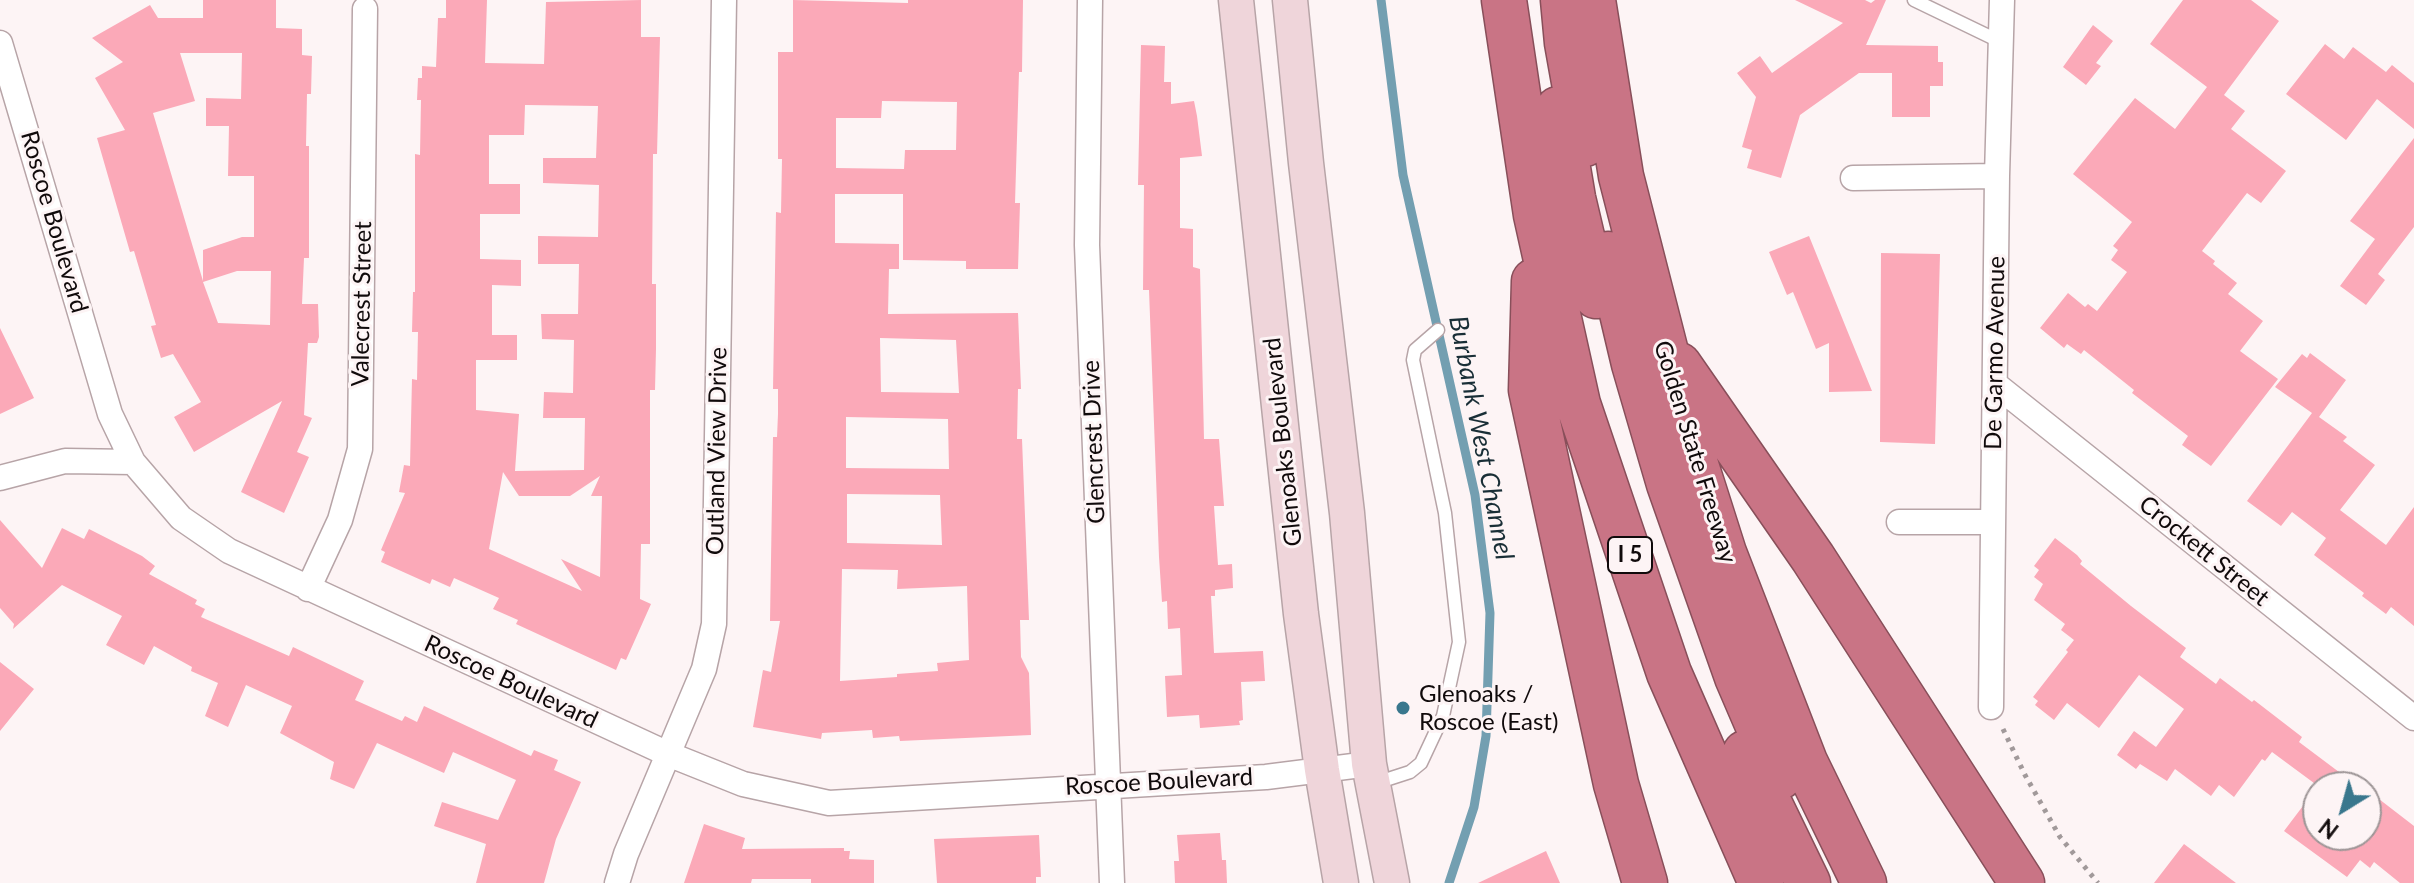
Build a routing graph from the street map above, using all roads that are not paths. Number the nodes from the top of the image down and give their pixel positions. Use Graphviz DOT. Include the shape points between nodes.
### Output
graph roads {
  1 [pos="724,0"];
  2 [pos="1090,0"];
  3 [pos="1236,0"];
  4 [pos="1290,0"];
  5 [pos="1504,0"];
  6 [pos="1541,0"];
  7 [pos="1563,0"];
  8 [pos="1593,0"];
  9 [pos="1914,0"];
  10 [pos="2002,0"];
  11 [pos="365,9"];
  12 [pos="2001,42"];
  13 [pos="0,43"];
  14 [pos="1997,176"];
  15 [pos="1853,178"];
  16 [pos="1536,215"];
  17 [pos="1438,330"];
  18 [pos="1660,338"];
  19 [pos="1995,384"];
  20 [pos="133,462"];
  21 [pos="0,478"];
  22 [pos="1899,522"];
  23 [pos="1993,522"];
  24 [pos="308,589"];
  25 [pos="1991,707"];
  26 [pos="2414,718"];
  27 [pos="668,754"];
  28 [pos="1322,770"];
  29 [pos="1371,774"];
  30 [pos="1106,785"];
  31 [pos="617,883"];
  32 [pos="1112,883"];
  33 [pos="1341,883"];
  34 [pos="1392,883"];
  35 [pos="1645,883"];
  36 [pos="1761,883"];
  37 [pos="1808,883"];
  38 [pos="1833,883"];
  39 [pos="1864,883"];
  40 [pos="2022,883"];
  1 -- 27 [label="street, Outland View Drive" via="714,624 704,669"];
  2 -- 30 [label="street, Glencrest Drive" via="1087,245"];
  3 -- 28 [label="main road, Glenoaks Boulevard"];
  4 -- 29 [label="main road"];
  5 -- 16 [label="highway, I 5"];
  6 -- 37 [label="highway" via="1573,198 1613,364 1660,522 1724,706"];
  7 -- 38 [label="highway" via="1597,208 1669,484 1737,677"];
  8 -- 18 [label="highway, Golden State Freeway" via="1621,176"];
  9 -- 12 [label="lane"];
  10 -- 12 [label="street, De Garmo Avenue"];
  11 -- 24 [label="street, Valecrest Street" via="360,449 340,520"];
  12 -- 14 [label="street, De Garmo Avenue"];
  13 -- 20 [label="street, Roscoe Boulevard" via="110,414"];
  14 -- 15 [label="street"];
  14 -- 19 [label="street, De Garmo Avenue"];
  16 -- 35 [label="highway" via="1531,390 1616,784"];
  16 -- 36 [label="highway, I 5" via="1578,404 1669,673"];
  17 -- 29 [label="lane" via="1415,350 1413,360 1445,513 1459,642 1443,716 1421,763 1410,772"];
  18 -- 39 [label="highway, Golden State Freeway" via="1724,553 1805,762"];
  18 -- 40 [label="highway" via="1813,558"];
  19 -- 23 [label="street, De Garmo Avenue"];
  19 -- 26 [label="street, Crockett Street"];
  20 -- 21 [label="street" via="65,461"];
  20 -- 24 [label="street, Roscoe Boulevard" via="181,518 229,551"];
  22 -- 23 [label="street"];
  23 -- 25 [label="street, De Garmo Avenue"];
  24 -- 27 [label="street, Roscoe Boulevard"];
  27 -- 30 [label="street, Roscoe Boulevard" via="743,784 829,803"];
  27 -- 31 [label="street, Outland View Drive"];
  28 -- 29 [label="street, Roscoe Boulevard"];
  28 -- 30 [label="street, Roscoe Boulevard"];
  28 -- 33 [label="main road, Glenoaks Boulevard"];
  29 -- 34 [label="main road"];
  30 -- 32 [label="street, Glencrest Drive"];
}
